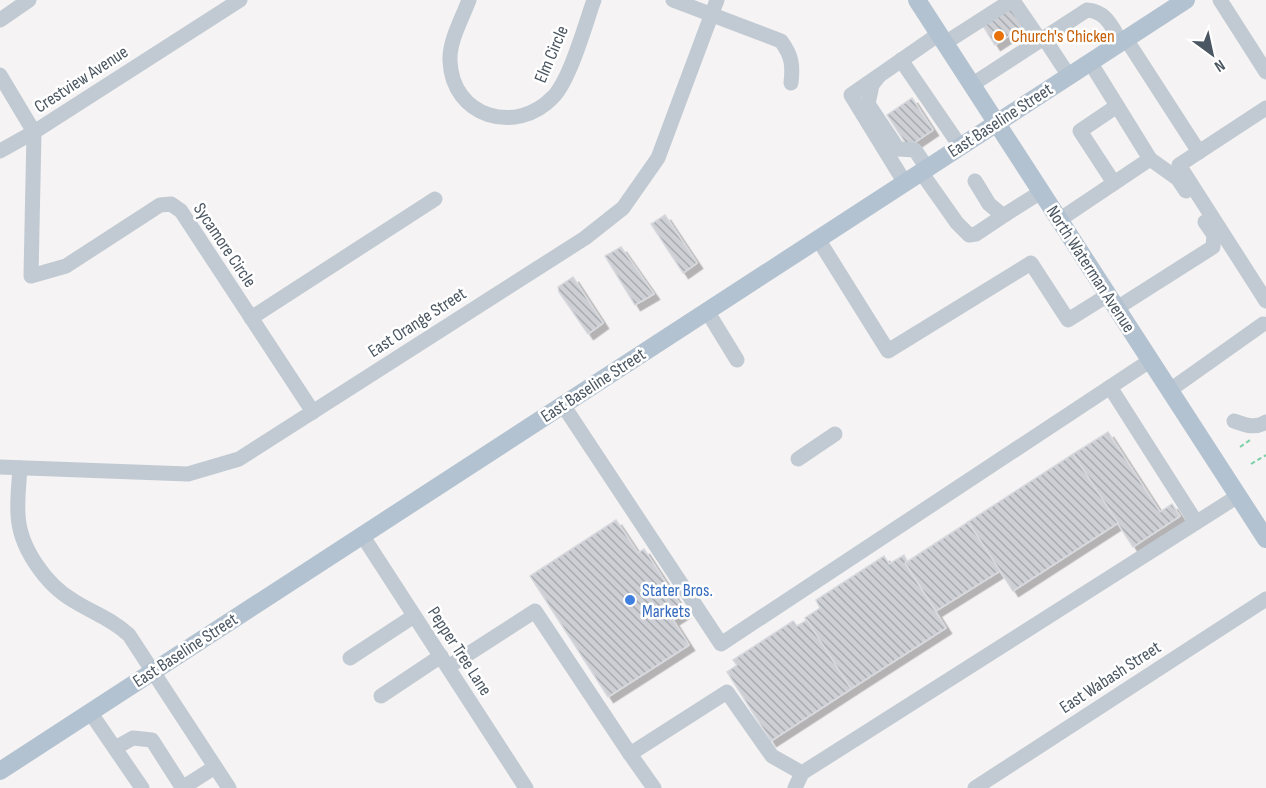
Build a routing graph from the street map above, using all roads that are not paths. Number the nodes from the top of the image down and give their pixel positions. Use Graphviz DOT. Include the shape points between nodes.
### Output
graph roads {
  1 [pos="29,0"];
  2 [pos="240,0"];
  3 [pos="469,0"];
  4 [pos="594,0"];
  5 [pos="674,0"];
  6 [pos="917,0"];
  7 [pos="1186,0"];
  8 [pos="1220,0"];
  9 [pos="715,7"];
  10 [pos="2,13"];
  11 [pos="942,39"];
  12 [pos="1042,39"];
  13 [pos="1124,40"];
  14 [pos="901,60"];
  15 [pos="1090,62"];
  16 [pos="883,72"];
  17 [pos="1266,72"];
  18 [pos="0,75"];
  19 [pos="1069,76"];
  20 [pos="791,83"];
  21 [pos="973,84"];
  22 [pos="1117,106"];
  23 [pos="1266,108"];
  24 [pos="997,123"];
  25 [pos="34,132"];
  26 [pos="960,147"];
  27 [pos="0,151"];
  28 [pos="1199,152"];
  29 [pos="1150,159"];
  30 [pos="924,170"];
  31 [pos="975,181"];
  32 [pos="905,183"];
  33 [pos="1114,183"];
  34 [pos="1041,192"];
  35 [pos="435,199"];
  36 [pos="1006,214"];
  37 [pos="1059,220"];
  38 [pos="818,239"];
  39 [pos="31,276"];
  40 [pos="1113,301"];
  41 [pos="1266,301"];
  42 [pos="707,311"];
  43 [pos="251,318"];
  44 [pos="1263,324"];
  45 [pos="737,360"];
  46 [pos="1151,360"];
  47 [pos="1110,387"];
  48 [pos="1170,390"];
  49 [pos="563,405"];
  50 [pos="313,412"];
  51 [pos="1234,421"];
  52 [pos="1266,422"];
  53 [pos="835,434"];
  54 [pos="798,459"];
  55 [pos="0,467"];
  56 [pos="20,468"];
  57 [pos="1238,496"];
  58 [pos="1260,516"];
  59 [pos="1196,522"];
  60 [pos="362,535"];
  61 [pos="1266,539"];
  62 [pos="1266,599"];
  63 [pos="414,616"];
  64 [pos="351,658"];
  65 [pos="444,662"];
  66 [pos="152,671"];
  67 [pos="381,696"];
  68 [pos="90,712"];
  69 [pos="115,748"];
  70 [pos="630,754"];
  71 [pos="215,768"];
  72 [pos="1,769"];
  73 [pos="802,773"];
  74 [pos="996,782"];
  75 [pos="142,788"];
  76 [pos="182,788"];
  77 [pos="229,788"];
  78 [pos="526,788"];
  79 [pos="654,788"];
  80 [pos="795,788"];
  81 [pos="975,788"];
  1 -- 10 [label="street"];
  2 -- 25 [label="street, Crestview Avenue"];
  3 -- 4 [label="street, Elm Circle" via="452,45 451,73 467,103 490,117 503,119 538,110 560,90"];
  5 -- 9 [label="street"];
  6 -- 11 [label="main road, North Waterman Avenue"];
  7 -- 13 [label="main road, East Baseline Street"];
  8 -- 17 [label="street"];
  9 -- 20 [label="street" via="781,41 791,54"];
  9 -- 50 [label="street, East Orange Street" via="658,158 623,208 585,238"];
  11 -- 12 [label="street" via="1009,2 1016,5"];
  11 -- 14 [label="street"];
  11 -- 21 [label="main road, North Waterman Avenue"];
  12 -- 13 [label="street" via="1087,10 1106,17"];
  12 -- 19 [label="street"];
  12 -- 21 [label="street"];
  13 -- 15 [label="main road, East Baseline Street"];
  13 -- 28 [label="street"];
  14 -- 16 [label="street"];
  14 -- 26 [label="street"];
  15 -- 19 [label="main road, East Baseline Street"];
  15 -- 22 [label="street"];
  16 -- 30 [label="street" via="872,84 868,104 898,148 915,150"];
  16 -- 32 [label="street" via="851,95"];
  18 -- 25 [label="street"];
  19 -- 24 [label="main road, East Baseline Street"];
  21 -- 24 [label="main road, North Waterman Avenue"];
  22 -- 29 [label="street"];
  22 -- 33 [label="street" via="1080,130"];
  23 -- 28 [label="street"];
  24 -- 26 [label="main road, East Baseline Street"];
  24 -- 34 [label="main road, North Waterman Avenue"];
  25 -- 27 [label="street"];
  25 -- 39 [label="street, Crestview Avenue"];
  26 -- 30 [label="main road, East Baseline Street"];
  28 -- 41 [label="street" via="1179,165"];
  29 -- 33 [label="street"];
  29 -- 40 [label="street" via="1178,179 1214,235 1213,247"];
  30 -- 32 [label="main road, East Baseline Street"];
  30 -- 36 [label="street" via="957,223 969,235"];
  31 -- 36 [label="street" via="996,212"];
  32 -- 38 [label="main road, East Baseline Street"];
  33 -- 37 [label="street"];
  34 -- 36 [label="street"];
  34 -- 37 [label="main road, North Waterman Avenue"];
  35 -- 43 [label="street"];
  37 -- 40 [label="main road, North Waterman Avenue"];
  38 -- 40 [label="street" via="888,351 1031,263 1068,320"];
  38 -- 42 [label="main road, East Baseline Street"];
  39 -- 43 [label="street, Sycamore Circle" via="66,266 160,205 171,204 181,211"];
  40 -- 46 [label="main road, North Waterman Avenue"];
  42 -- 45 [label="street"];
  42 -- 49 [label="main road, East Baseline Street"];
  43 -- 50 [label="street, Sycamore Circle"];
  44 -- 48 [label="street"];
  46 -- 47 [label="street"];
  46 -- 48 [label="main road, North Waterman Avenue"];
  47 -- 49 [label="street" via="721,644"];
  47 -- 59 [label="street"];
  48 -- 57 [label="main road, North Waterman Avenue"];
  49 -- 60 [label="main road, East Baseline Street"];
  50 -- 56 [label="street, East Orange Street" via="239,459 188,474"];
  51 -- 52 [label="street" via="1249,426"];
  53 -- 54 [label="street"];
  55 -- 56 [label="street, East Orange Street"];
  56 -- 66 [label="street" via="18,516 29,550 47,580 73,601 114,621 129,635"];
  57 -- 58 [label="main road, North Waterman Avenue"];
  57 -- 59 [label="street"];
  58 -- 61 [label="main road, North Waterman Avenue"];
  59 -- 73 [label="street"];
  60 -- 63 [label="street, Pepper Tree Lane"];
  60 -- 66 [label="main road, East Baseline Street"];
  62 -- 74 [label="street, East Wabash Street"];
  63 -- 64 [label="street"];
  63 -- 65 [label="street, Pepper Tree Lane"];
  65 -- 67 [label="street"];
  65 -- 70 [label="street" via="535,611"];
  65 -- 78 [label="street, Pepper Tree Lane"];
  66 -- 68 [label="main road, East Baseline Street"];
  66 -- 71 [label="street"];
  68 -- 69 [label="street"];
  68 -- 72 [label="main road, East Baseline Street"];
  69 -- 75 [label="street"];
  69 -- 76 [label="street" via="133,738 152,740"];
  70 -- 73 [label="street" via="727,692 771,756"];
  70 -- 79 [label="street"];
  71 -- 76 [label="street"];
  71 -- 77 [label="street"];
  73 -- 80 [label="street"];
  74 -- 81 [label="street, East Wabash Street"];
}
